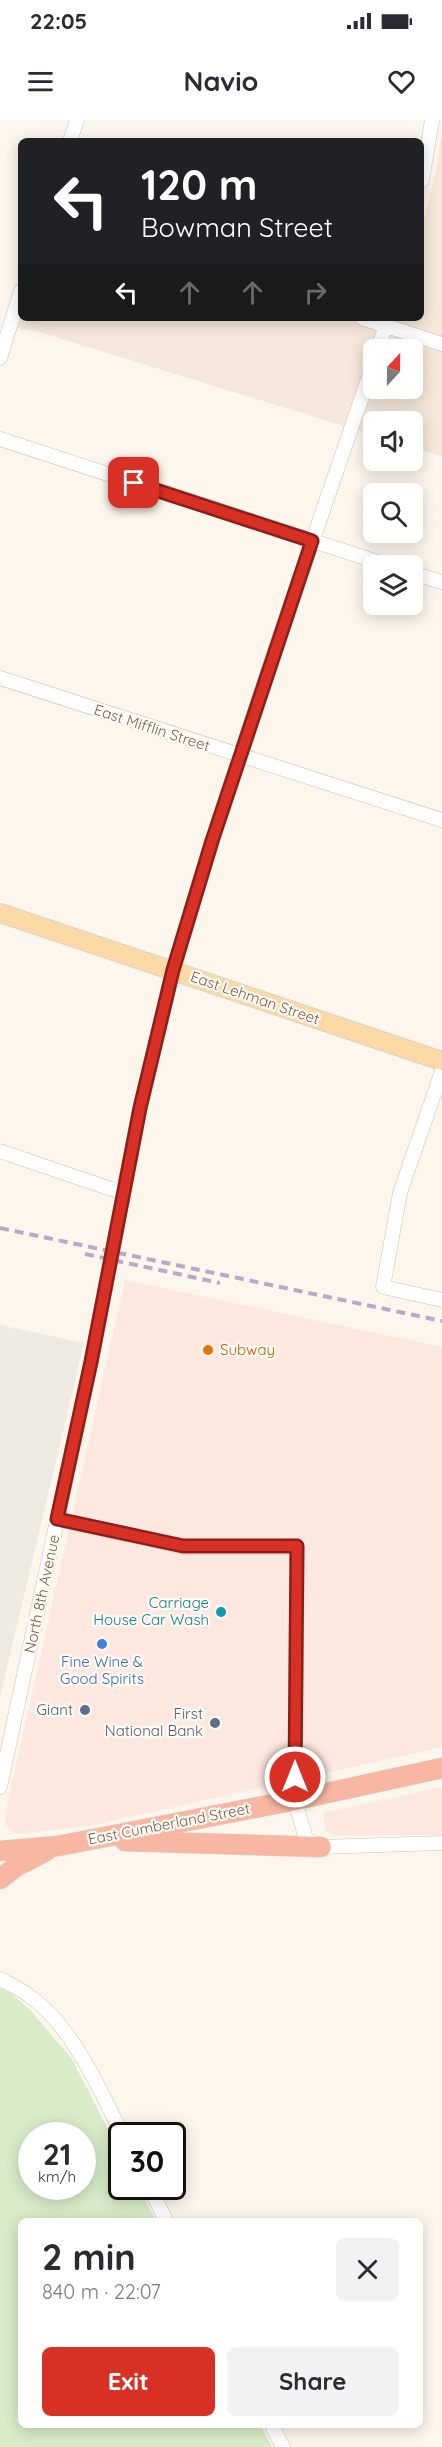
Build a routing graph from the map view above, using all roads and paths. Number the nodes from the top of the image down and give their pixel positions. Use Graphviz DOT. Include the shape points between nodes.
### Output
graph roads {
  1 [pos="77,120"];
  2 [pos="432,120"];
  3 [pos="71,138"];
  4 [pos="436,138"];
  5 [pos="424,174"];
  6 [pos="18,301"];
  7 [pos="387,322"];
  8 [pos="382,339"];
  9 [pos="442,344"];
  10 [pos="0,358"];
  11 [pos="363,394"];
  12 [pos="0,439"];
  13 [pos="312,541"];
  14 [pos="363,557"];
  15 [pos="423,576"];
  16 [pos="442,582"];
  17 [pos="0,678"];
  18 [pos="240,756"];
  19 [pos="442,820"];
  20 [pos="0,913"];
  21 [pos="173,970"];
  22 [pos="442,1061"];
  23 [pos="442,1071"];
  24 [pos="0,1151"];
  25 [pos="123,1193"];
  26 [pos="442,1300"];
  27 [pos="57,1519"];
  28 [pos="442,1768"];
  29 [pos="0,1786"];
  30 [pos="295,1800"];
  31 [pos="90,1840"];
  32 [pos="442,1843"];
  33 [pos="58,1846"];
  34 [pos="321,1847"];
  35 [pos="0,1851"];
  36 [pos="0,1879"];
  37 [pos="0,1979"];
  38 [pos="116,2122"];
  39 [pos="156,2200"];
  40 [pos="165,2218"];
  41 [pos="273,2428"];
  42 [pos="283,2447"];
  1 -- 3 [label="street"];
  2 -- 4 [label="street"];
  4 -- 5 [label="street"];
  6 -- 10 [label="street"];
  7 -- 8 [label="street"];
  7 -- 9 [label="street"];
  11 -- 13 [label="street, North 8th Avenue"];
  12 -- 13 [label="street"];
  13 -- 14 [label="street"];
  13 -- 18 [label="street, North 8th Avenue"];
  15 -- 16 [label="street"];
  17 -- 18 [label="street, East Mifflin Street"];
  18 -- 19 [label="street, East Mifflin Street"];
  18 -- 21 [label="street, North 8th Avenue"];
  20 -- 21 [label="main road, East Lehman Street"];
  21 -- 22 [label="main road, East Lehman Street"];
  21 -- 25 [label="street, North 8th Avenue"];
  23 -- 26 [label="street" via="400,1193 383,1287"];
  24 -- 25 [label="street"];
  25 -- 27 [label="street, North 8th Avenue"];
  27 -- 29 [label="street, North 8th Avenue"];
  27 -- 30 [label="street" via="189,1547 297,1546"];
  28 -- 30 [label="highway, East Cumberland Street"];
  30 -- 31 [label="highway, East Cumberland Street"];
  30 -- 34 [label="street" via="306,1839"];
  31 -- 33 [label="highway, East Cumberland Street"];
  31 -- 34 [label="highway"];
  32 -- 34 [label="street"];
  33 -- 35 [label="highway, East Cumberland Street"];
  33 -- 36 [label="highway"];
  37 -- 38 [label="street" via="33,1998 58,2024 86,2064"];
  39 -- 40 [label="street"];
  41 -- 42 [label="street"];
}
